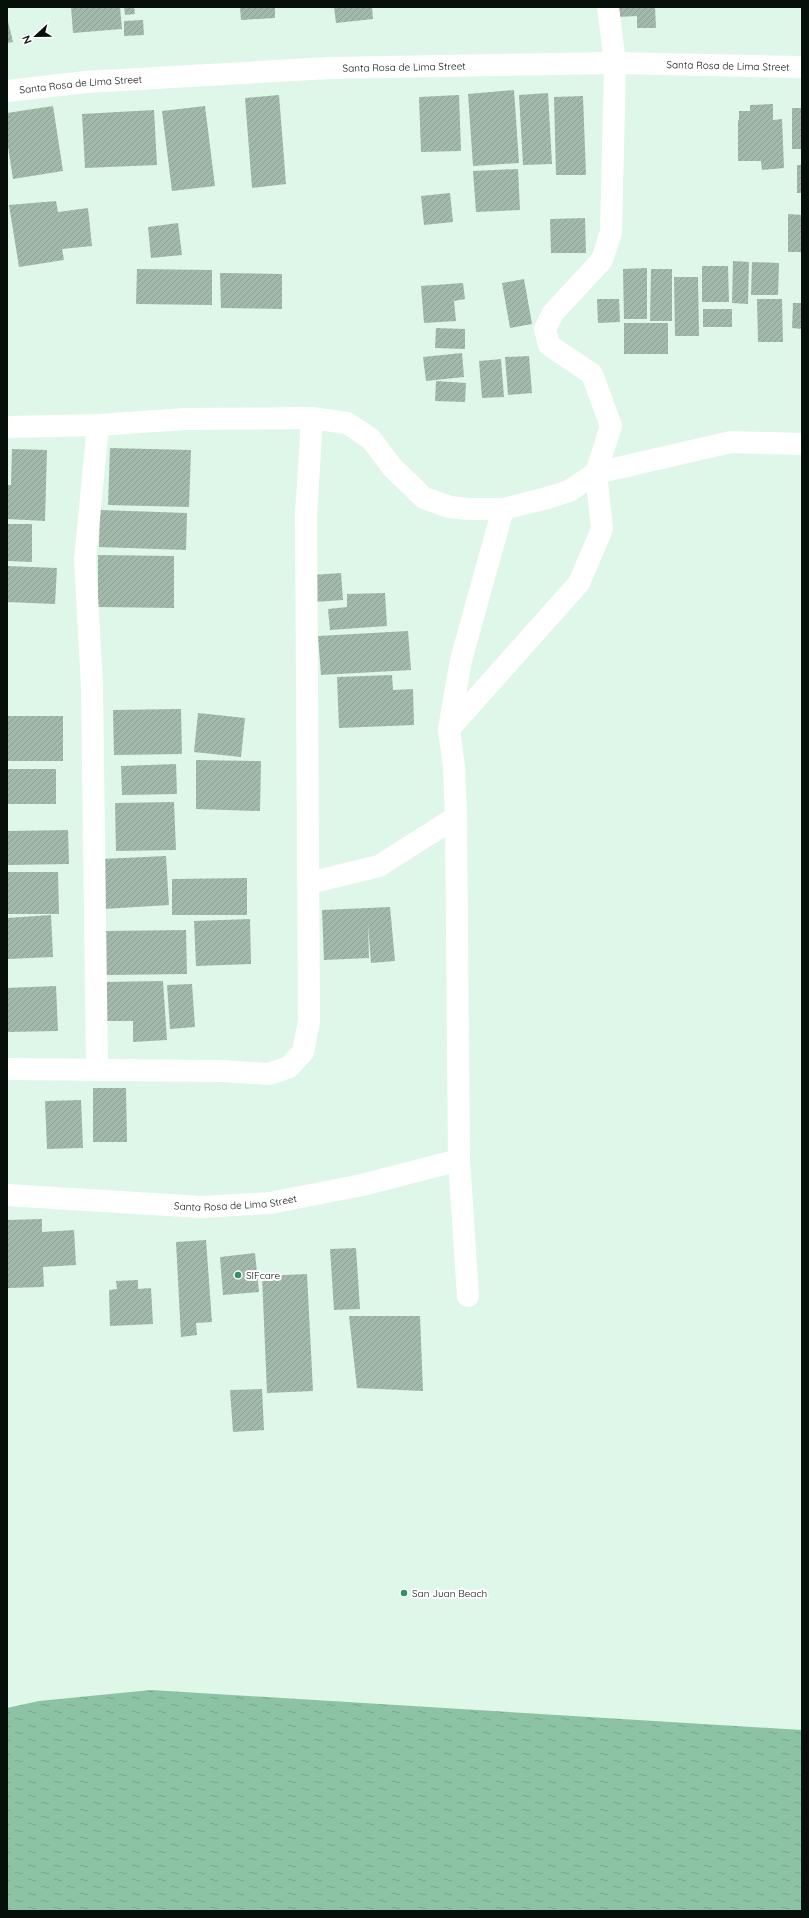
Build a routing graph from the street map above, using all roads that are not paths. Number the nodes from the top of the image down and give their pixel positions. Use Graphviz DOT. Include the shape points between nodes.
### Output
graph roads {
  1 [pos="608,7"];
  2 [pos="615,63"];
  3 [pos="802,67"];
  4 [pos="7,91"];
  5 [pos="312,418"];
  6 [pos="98,425"];
  7 [pos="7,427"];
  8 [pos="802,444"];
  9 [pos="596,473"];
  10 [pos="503,509"];
  11 [pos="449,729"];
  12 [pos="456,817"];
  13 [pos="309,883"];
  14 [pos="7,1069"];
  15 [pos="97,1069"];
  16 [pos="459,1160"];
  17 [pos="7,1195"];
  18 [pos="468,1296"];
  1 -- 2 [label="street"];
  2 -- 3 [label="street, Santa Rosa de Lima Street"];
  2 -- 4 [label="street, Santa Rosa de Lima Street" via="329,68 86,82"];
  2 -- 9 [label="street" via="611,232 602,260 553,313 545,329 549,345 592,374 611,426"];
  5 -- 6 [label="street" via="185,419"];
  5 -- 10 [label="street" via="347,423 371,439 392,468 424,498 450,507"];
  5 -- 13 [label="street" via="306,515"];
  6 -- 7 [label="street"];
  6 -- 15 [label="street" via="85,560 92,686"];
  8 -- 9 [label="street" via="731,442"];
  9 -- 10 [label="street" via="569,492"];
  9 -- 11 [label="street" via="602,529 579,583"];
  10 -- 11 [label="street" via="461,660"];
  11 -- 12 [label="street"];
  12 -- 13 [label="street" via="379,866"];
  12 -- 16 [label="street"];
  13 -- 15 [label="street" via="309,1021 303,1052 289,1067 269,1074"];
  14 -- 15 [label="street"];
  16 -- 17 [label="street, Santa Rosa de Lima Street" via="362,1185 270,1204 202,1207"];
  16 -- 18 [label="street"];
}
